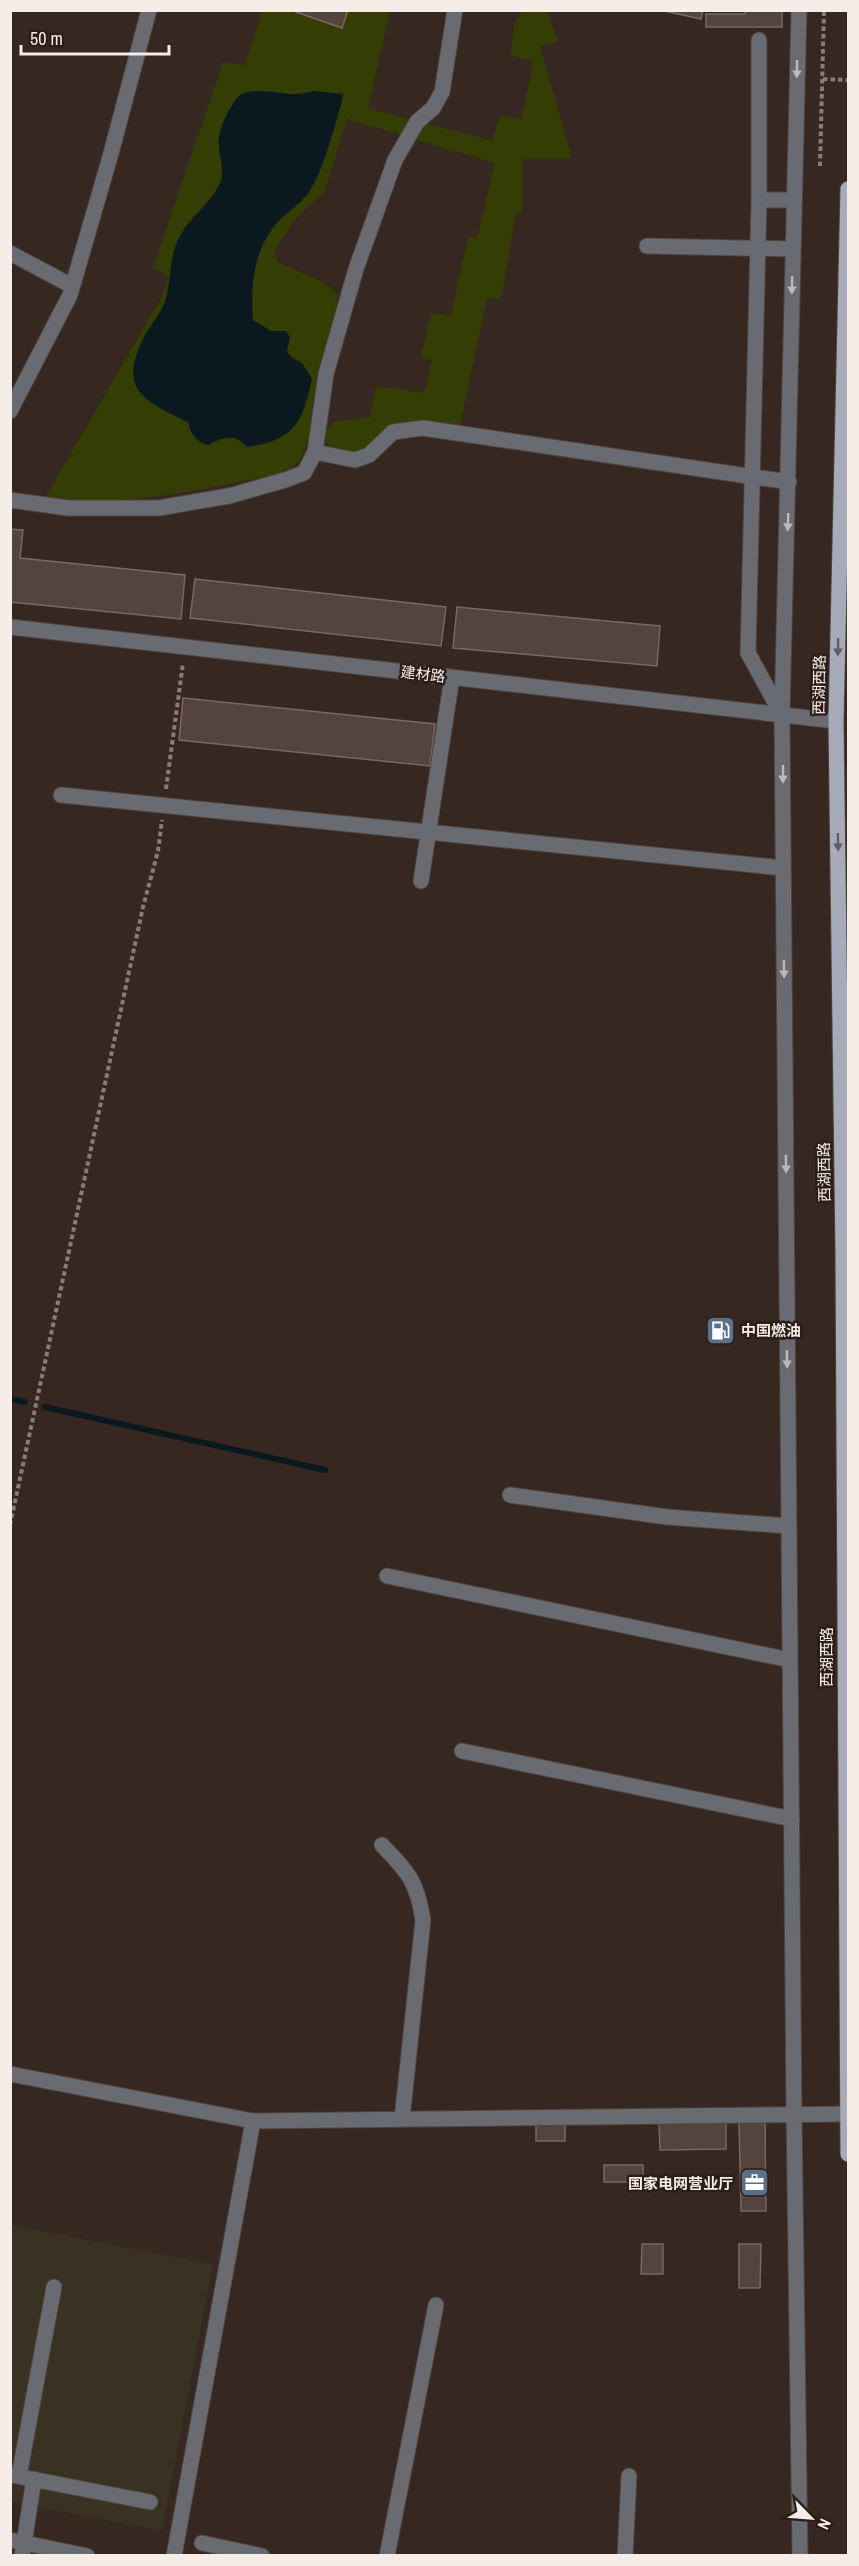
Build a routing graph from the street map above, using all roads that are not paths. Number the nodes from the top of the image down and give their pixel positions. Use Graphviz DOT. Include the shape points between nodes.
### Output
graph roads {
  1 [pos="149,10"];
  2 [pos="455,10"];
  3 [pos="799,10"];
  4 [pos="759,40"];
  5 [pos="849,189"];
  6 [pos="759,200"];
  7 [pos="794,201"];
  8 [pos="647,246"];
  9 [pos="758,248"];
  10 [pos="793,249"];
  11 [pos="10,253"];
  12 [pos="72,286"];
  13 [pos="10,411"];
  14 [pos="315,452"];
  15 [pos="751,476"];
  16 [pos="789,482"];
  17 [pos="10,500"];
  18 [pos="10,627"];
  19 [pos="452,677"];
  20 [pos="782,715"];
  21 [pos="836,721"];
  22 [pos="61,795"];
  23 [pos="429,832"];
  24 [pos="783,868"];
  25 [pos="421,881"];
  26 [pos="846,1253"];
  27 [pos="845,1293"];
  28 [pos="510,1495"];
  29 [pos="789,1526"];
  30 [pos="387,1576"];
  31 [pos="790,1660"];
  32 [pos="462,1750"];
  33 [pos="792,1819"];
  34 [pos="382,1845"];
  35 [pos="10,2074"];
  36 [pos="794,2114"];
  37 [pos="848,2114"];
  38 [pos="402,2119"];
  39 [pos="253,2121"];
  40 [pos="849,2154"];
  41 [pos="54,2287"];
  42 [pos="436,2305"];
  43 [pos="21,2476"];
  44 [pos="629,2476"];
  45 [pos="150,2502"];
  46 [pos="202,2543"];
  47 [pos="19,2546"];
  48 [pos="87,2556"];
  49 [pos="174,2556"];
  50 [pos="262,2556"];
  51 [pos="387,2556"];
  52 [pos="625,2556"];
  53 [pos="800,2556"];
  1 -- 12 [label="street"];
  2 -- 14 [label="street" via="442,92 433,108 417,122 395,160 356,269 326,374"];
  3 -- 7 [label="street, one-way"];
  4 -- 6 [label="street"];
  5 -- 21 [label="main road, 西湖西路, one-way"];
  6 -- 7 [label="street"];
  6 -- 9 [label="street"];
  7 -- 10 [label="street"];
  8 -- 9 [label="street"];
  9 -- 10 [label="street"];
  9 -- 15 [label="street"];
  10 -- 16 [label="street, one-way"];
  11 -- 12 [label="street"];
  12 -- 13 [label="street"];
  14 -- 15 [label="street" via="355,460 369,455 393,432 423,428"];
  14 -- 17 [label="street" via="304,473 285,480 229,496 159,508 68,508"];
  15 -- 16 [label="street"];
  15 -- 20 [label="street" via="748,653"];
  16 -- 20 [label="street, one-way"];
  18 -- 19 [label="street, 建材路"];
  19 -- 20 [label="street, 建材路"];
  19 -- 23 [label="street"];
  20 -- 21 [label="street, 建材路"];
  20 -- 24 [label="street, one-way"];
  21 -- 26 [label="main road, 西湖西路, one-way"];
  22 -- 23 [label="street"];
  23 -- 24 [label="street"];
  23 -- 25 [label="street"];
  24 -- 29 [label="street, one-way"];
  26 -- 27 [label="main road, 西湖西路"];
  27 -- 37 [label="main road, 西湖西路"];
  28 -- 29 [label="street" via="667,1517"];
  29 -- 31 [label="street"];
  30 -- 31 [label="street"];
  31 -- 33 [label="street"];
  32 -- 33 [label="street"];
  33 -- 36 [label="street"];
  34 -- 38 [label="street" via="409,1873 419,1896 423,1920"];
  35 -- 39 [label="street"];
  36 -- 37 [label="street"];
  36 -- 38 [label="street"];
  36 -- 53 [label="street"];
  37 -- 40 [label="main road, 西湖西路"];
  38 -- 39 [label="street"];
  39 -- 49 [label="street"];
  41 -- 43 [label="street"];
  42 -- 51 [label="street"];
  43 -- 45 [label="street"];
  43 -- 47 [label="street"];
  44 -- 52 [label="street"];
  46 -- 50 [label="street"];
  47 -- 48 [label="street"];
}
